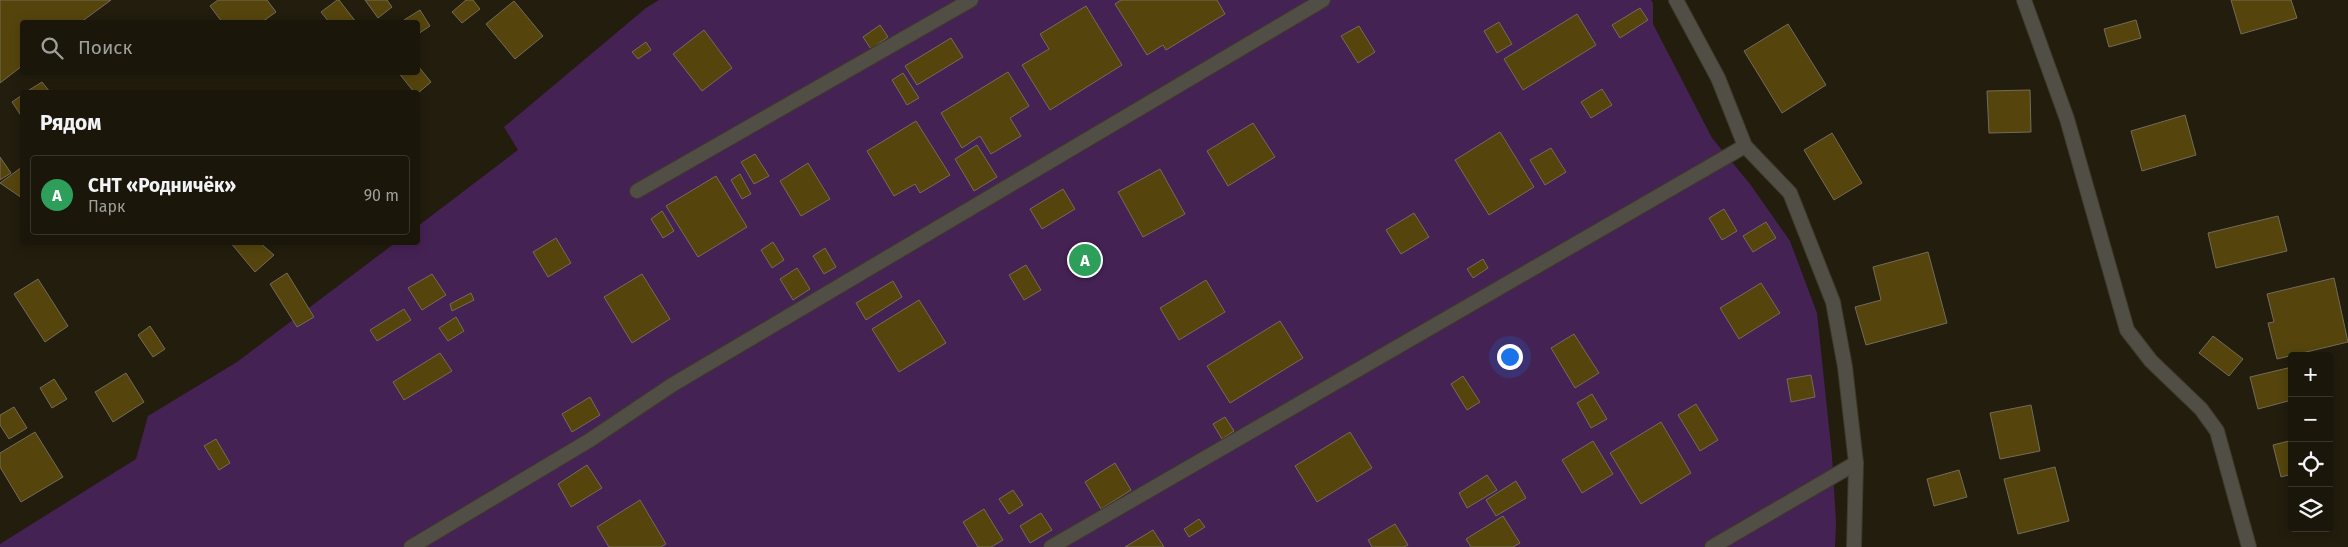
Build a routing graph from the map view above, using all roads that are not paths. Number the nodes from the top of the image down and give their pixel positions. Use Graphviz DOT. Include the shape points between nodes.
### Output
graph roads {
  1 [pos="971,0"];
  2 [pos="1322,0"];
  3 [pos="1676,0"];
  4 [pos="2024,0"];
  5 [pos="1745,146"];
  6 [pos="637,191"];
  7 [pos="1856,463"];
  8 [pos="411,547"];
  9 [pos="1051,547"];
  10 [pos="1712,547"];
  11 [pos="1854,547"];
  12 [pos="2249,547"];
  1 -- 6 [label="street"];
  2 -- 8 [label="street" via="680,380 590,440"];
  3 -- 5 [label="street" via="1718,78"];
  4 -- 12 [label="street" via="2066,119 2127,330 2151,361 2202,409 2217,431"];
  5 -- 7 [label="street" via="1790,193 1833,302"];
  5 -- 9 [label="street"];
  7 -- 10 [label="street"];
  7 -- 11 [label="street"];
}
